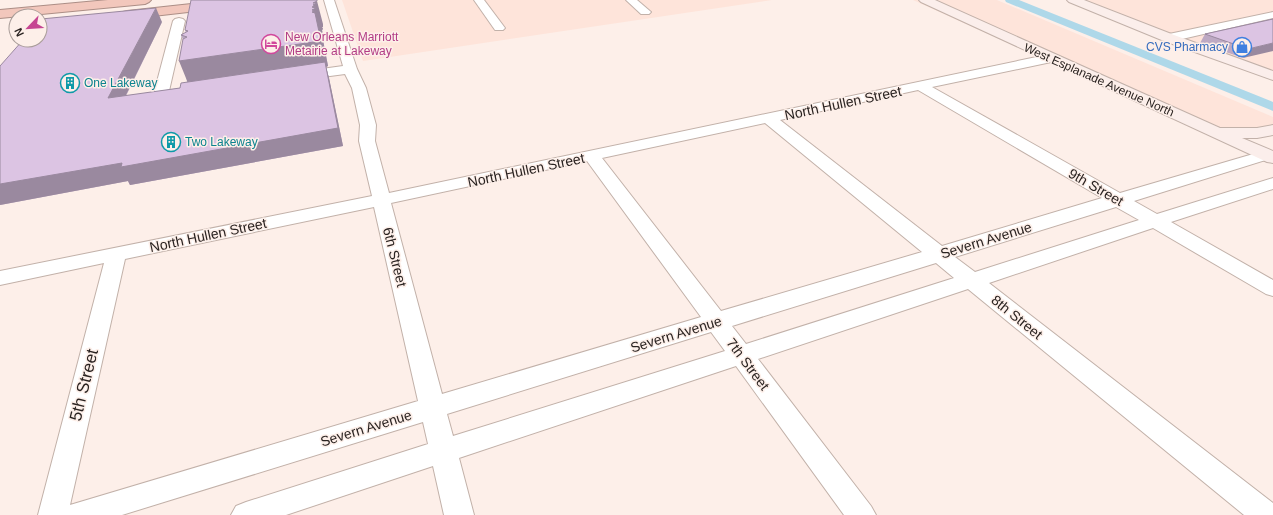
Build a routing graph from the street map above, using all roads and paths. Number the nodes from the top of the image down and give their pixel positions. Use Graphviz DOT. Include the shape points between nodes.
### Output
graph roads {
  1 [pos="149,0"];
  2 [pos="259,0"];
  3 [pos="329,0"];
  4 [pos="479,0"];
  5 [pos="631,0"];
  6 [pos="925,0"];
  7 [pos="1073,0"];
  8 [pos="645,12"];
  9 [pos="0,14"];
  10 [pos="1273,15"];
  11 [pos="111,17"];
  12 [pos="178,21"];
  13 [pos="499,28"];
  14 [pos="1169,38"];
  15 [pos="1051,58"];
  16 [pos="350,69"];
  17 [pos="1273,76"];
  18 [pos="289,78"];
  19 [pos="920,86"];
  20 [pos="197,92"];
  21 [pos="769,119"];
  22 [pos="1273,130"];
  23 [pos="1214,131"];
  24 [pos="1271,155"];
  25 [pos="592,156"];
  26 [pos="1273,182"];
  27 [pos="381,200"];
  28 [pos="1118,200"];
  29 [pos="1155,221"];
  30 [pos="116,254"];
  31 [pos="939,254"];
  32 [pos="0,278"];
  33 [pos="971,280"];
  34 [pos="1273,289"];
  35 [pos="716,322"];
  36 [pos="741,355"];
  37 [pos="433,408"];
  38 [pos="443,451"];
  39 [pos="53,515"];
  40 [pos="80,515"];
  41 [pos="246,515"];
  42 [pos="459,515"];
  43 [pos="861,515"];
  44 [pos="1266,515"];
  1 -- 9 [label="highway"];
  2 -- 11 [label="highway"];
  3 -- 16 [label="street, 6th Street"];
  4 -- 13 [label="street"];
  5 -- 8 [label="street"];
  6 -- 15 [label="main road, West Esplanade Avenue North"];
  7 -- 14 [label="main road"];
  10 -- 14 [label="street"];
  12 -- 20 [label="street" via="161,92 173,96"];
  14 -- 17 [label="main road"];
  15 -- 19 [label="street, North Hullen Street"];
  15 -- 23 [label="main road, West Esplanade Avenue North"];
  16 -- 18 [label="street"];
  16 -- 27 [label="street, 6th Street" via="359,88 368,125 367,141"];
  19 -- 21 [label="street, North Hullen Street"];
  19 -- 28 [label="street, 9th Street"];
  21 -- 25 [label="street, North Hullen Street"];
  21 -- 31 [label="street, 8th Street"];
  22 -- 23 [label="main road" via="1256,133"];
  23 -- 24 [label="main road, West Esplanade Avenue North"];
  24 -- 28 [label="street, Severn Avenue"];
  25 -- 27 [label="street, North Hullen Street"];
  25 -- 35 [label="street, 7th Street"];
  26 -- 29 [label="street"];
  27 -- 30 [label="street, North Hullen Street"];
  27 -- 37 [label="street, 6th Street"];
  28 -- 29 [label="street, 9th Street"];
  28 -- 31 [label="street, Severn Avenue"];
  29 -- 33 [label="street"];
  29 -- 34 [label="street, 9th Street"];
  30 -- 32 [label="street, North Hullen Street"];
  30 -- 39 [label="street, 5th Street"];
  31 -- 33 [label="street, 8th Street"];
  31 -- 35 [label="street, Severn Avenue"];
  33 -- 36 [label="street"];
  33 -- 44 [label="street, 8th Street"];
  35 -- 36 [label="street, 7th Street"];
  35 -- 37 [label="street, Severn Avenue"];
  36 -- 38 [label="street"];
  36 -- 43 [label="street, 7th Street"];
  37 -- 38 [label="street, 6th Street"];
  37 -- 40 [label="street, Severn Avenue"];
  38 -- 41 [label="street"];
  38 -- 42 [label="street, 6th Street"];
}
